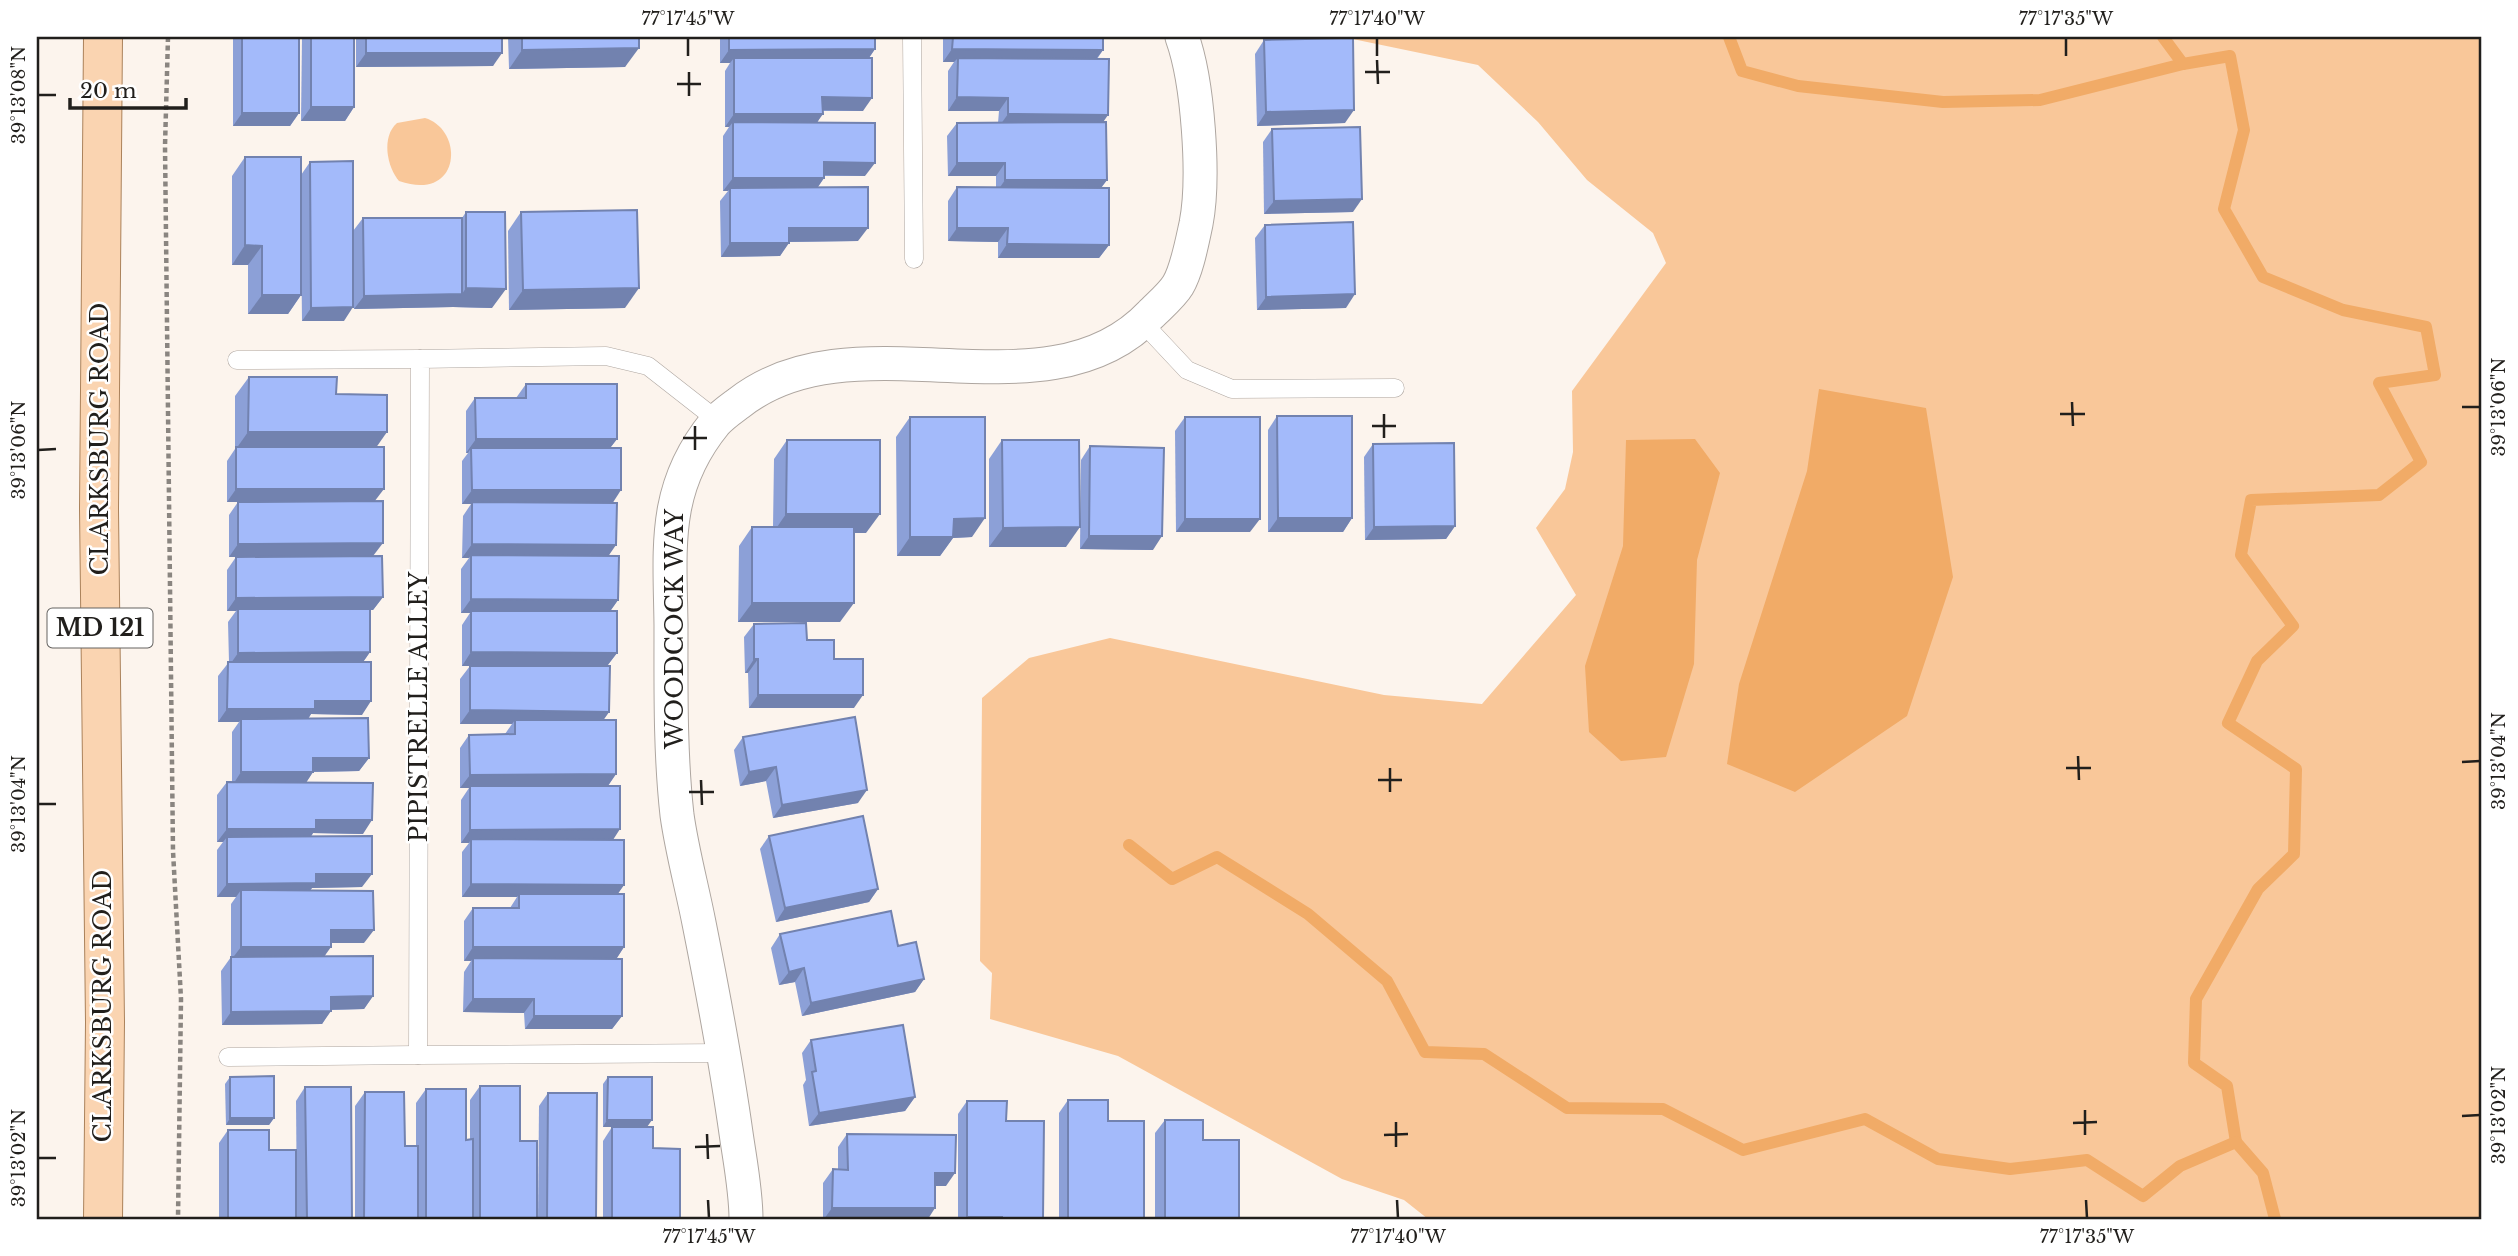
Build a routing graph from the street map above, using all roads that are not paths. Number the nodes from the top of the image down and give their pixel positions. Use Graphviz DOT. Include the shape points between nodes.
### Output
graph roads {
  1 [pos="103,37"];
  2 [pos="912,37"];
  3 [pos="1182,37"];
  4 [pos="914,258"];
  5 [pos="1143,323"];
  6 [pos="420,359"];
  7 [pos="237,360"];
  8 [pos="1395,388"];
  9 [pos="717,420"];
  10 [pos="725,1052"];
  11 [pos="418,1055"];
  12 [pos="228,1057"];
  13 [pos="103,1219"];
  14 [pos="746,1219"];
  1 -- 13 [label="main road, CLARKSBURG ROAD / MD 121" via="99,523"];
  2 -- 4 [label="lane"];
  3 -- 5 [label="street, WOODCOCK WAY" via="1189,54 1198,131 1199,210 1179,285"];
  5 -- 8 [label="lane" via="1187,370 1232,389"];
  5 -- 9 [label="street, WOODCOCK WAY" via="1118,342 1063,362 862,365 796,373 749,395"];
  6 -- 7 [label="lane"];
  6 -- 9 [label="lane" via="606,356 648,366"];
  6 -- 11 [label="lane, PIPISTRELLE ALLEY"];
  9 -- 10 [label="street, WOODCOCK WAY" via="686,465 674,502 671,719 678,816"];
  10 -- 11 [label="lane"];
  10 -- 14 [label="street, WOODCOCK WAY"];
  11 -- 12 [label="lane"];
}
